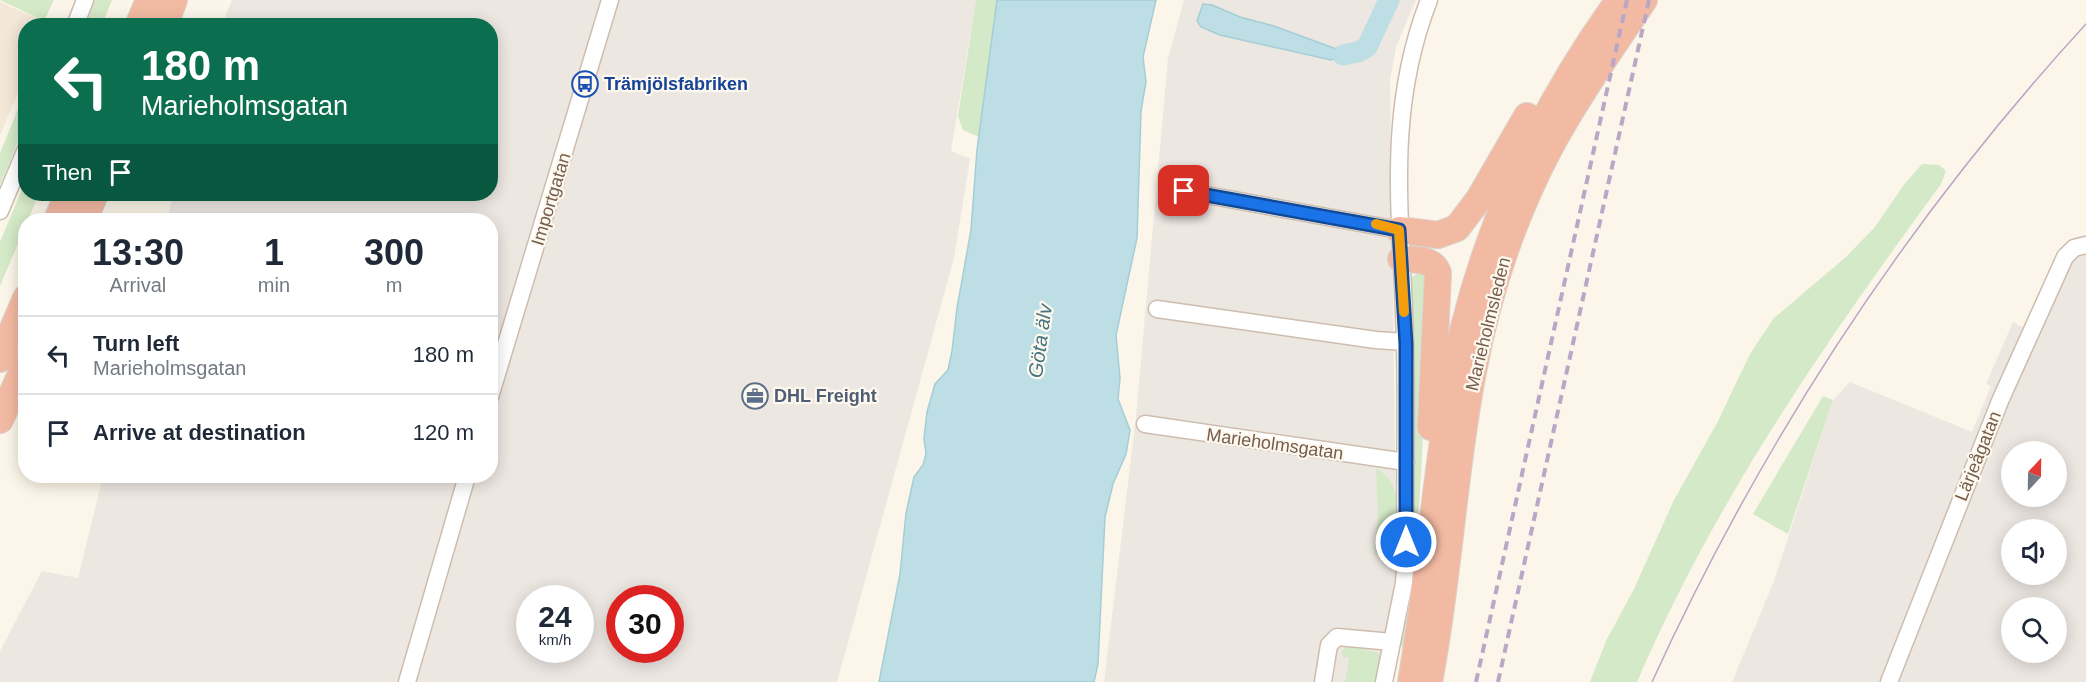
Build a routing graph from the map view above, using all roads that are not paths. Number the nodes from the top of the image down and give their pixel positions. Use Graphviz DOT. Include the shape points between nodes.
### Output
graph roads {
  1 [pos="85,0"];
  2 [pos="149,0"];
  3 [pos="174,0"];
  4 [pos="610,0"];
  5 [pos="1429,0"];
  6 [pos="1607,0"];
  7 [pos="1619,0"];
  8 [pos="1644,0"];
  9 [pos="78,18"];
  10 [pos="141,18"];
  11 [pos="167,18"];
  12 [pos="18,168"];
  13 [pos="1168,188"];
  14 [pos="0,211"];
  15 [pos="1399,230"];
  16 [pos="2086,245"];
  17 [pos="1401,259"];
  18 [pos="1157,309"];
  19 [pos="18,317"];
  20 [pos="1405,342"];
  21 [pos="0,359"];
  22 [pos="498,371"];
  23 [pos="18,381"];
  24 [pos="0,420"];
  25 [pos="1145,424"];
  26 [pos="1406,462"];
  27 [pos="465,483"];
  28 [pos="1430,527"];
  29 [pos="1392,642"];
  30 [pos="407,682"];
  31 [pos="1323,682"];
  32 [pos="1384,682"];
  33 [pos="1411,682"];
  34 [pos="1429,682"];
  35 [pos="1889,682"];
  1 -- 9 [label="street"];
  2 -- 10 [label="highway"];
  3 -- 11 [label="highway"];
  4 -- 22 [label="street, Importgatan"];
  5 -- 15 [label="street" via="1411,50 1403,90 1398,152"];
  6 -- 15 [label="highway" via="1586,21 1479,199 1457,228 1438,235"];
  7 -- 28 [label="highway, Marieholmsleden" via="1546,112 1496,226 1459,347"];
  8 -- 34 [label="highway, Marieholmsleden" via="1548,151 1514,227 1500,270 1473,372"];
  12 -- 14 [label="street"];
  13 -- 15 [label="street"];
  15 -- 17 [label="street"];
  16 -- 35 [label="street, Lärjeågatan" via="2074,248 2066,257 2019,357"];
  17 -- 20 [label="street"];
  17 -- 28 [label="highway" via="1428,262 1438,273"];
  18 -- 20 [label="street"];
  19 -- 21 [label="highway"];
  20 -- 26 [label="street"];
  23 -- 24 [label="highway"];
  25 -- 26 [label="street, Marieholmsgatan"];
  26 -- 29 [label="street" via="1405,569"];
  27 -- 30 [label="street"];
  28 -- 33 [label="highway, Marieholmsleden"];
  29 -- 31 [label="street" via="1337,637 1329,645"];
  29 -- 32 [label="street"];
}
